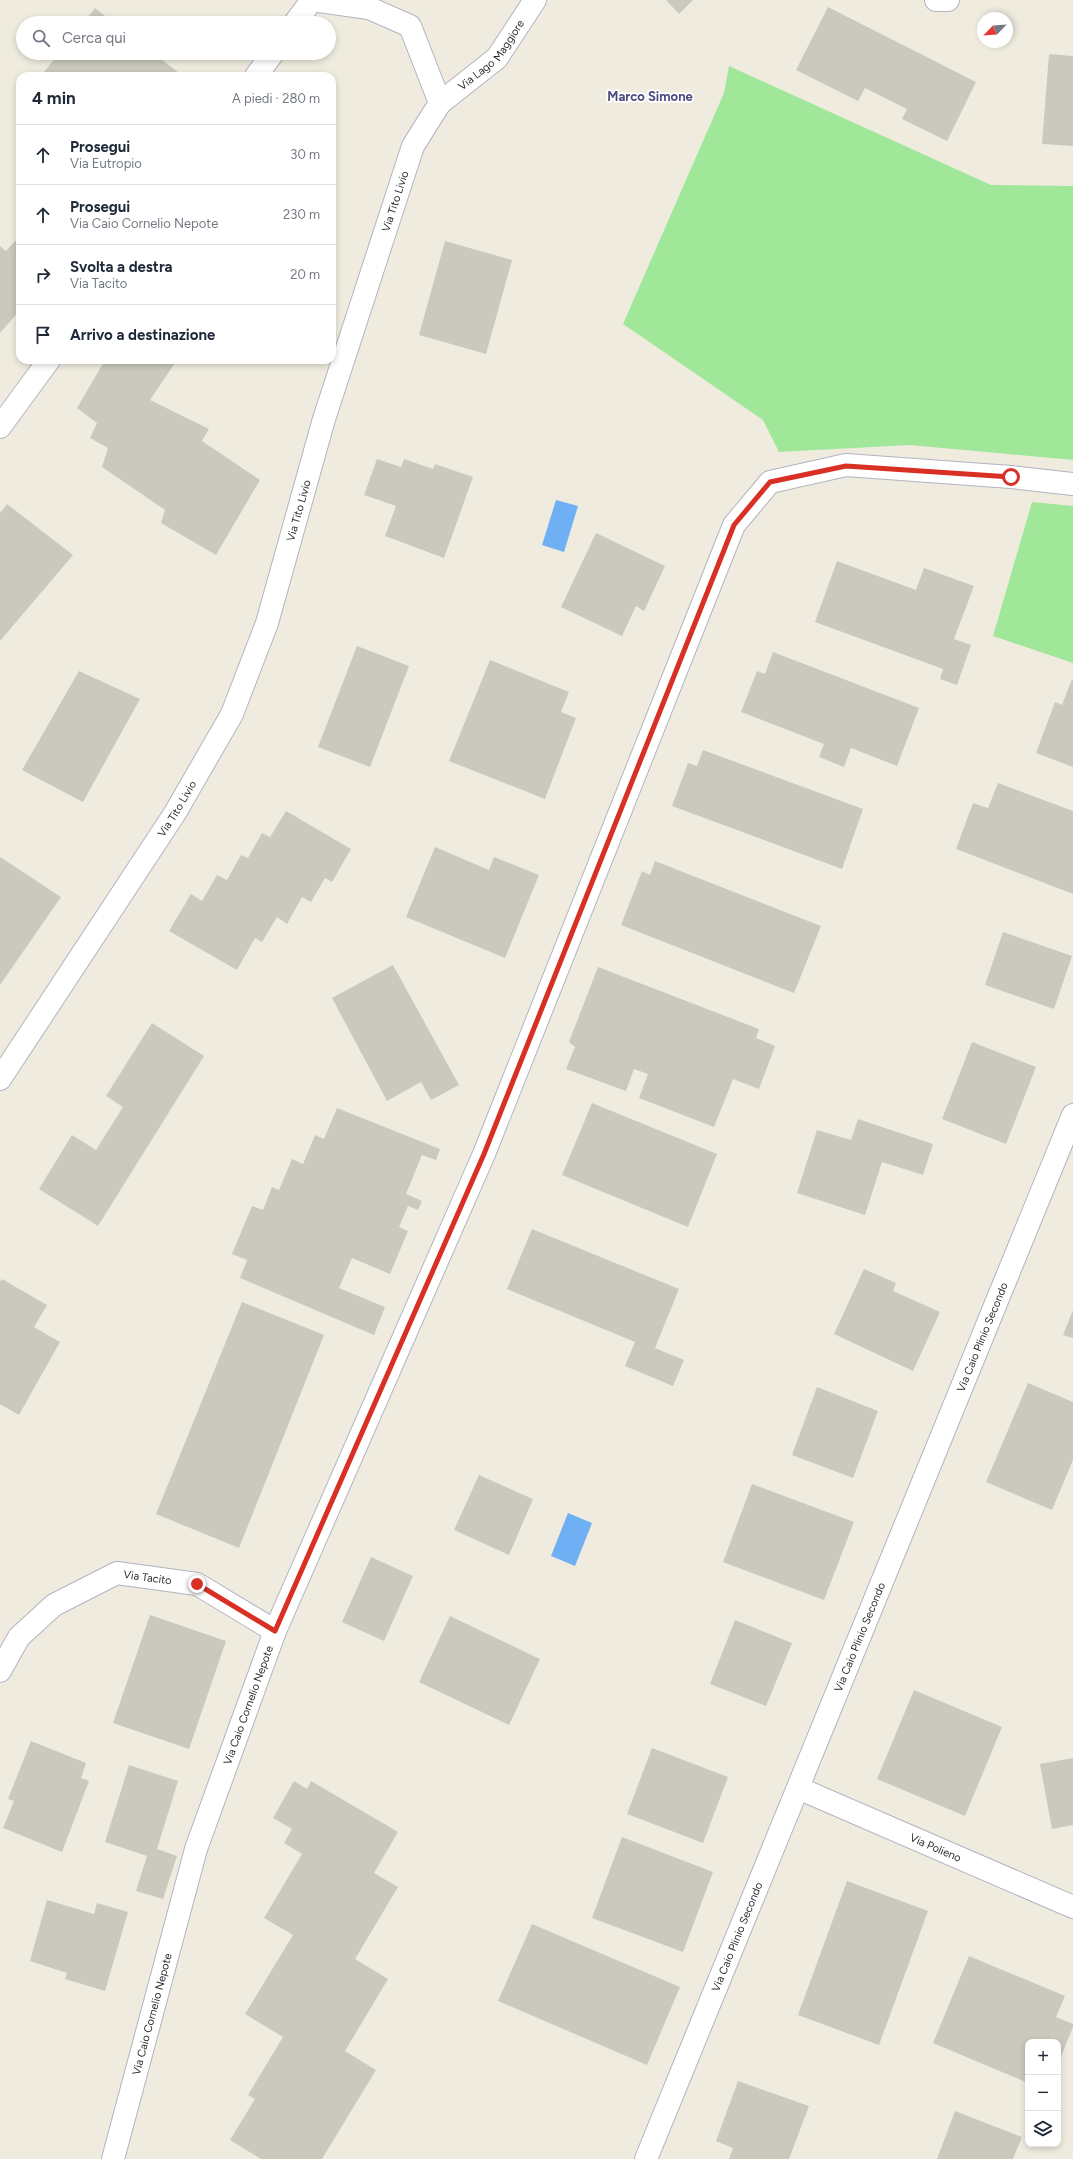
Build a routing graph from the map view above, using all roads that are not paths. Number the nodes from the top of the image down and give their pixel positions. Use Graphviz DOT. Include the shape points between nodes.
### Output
graph roads {
  1 [pos="311,0"];
  2 [pos="535,0"];
  3 [pos="936,0"];
  4 [pos="948,0"];
  5 [pos="300,16"];
  6 [pos="268,60"];
  7 [pos="259,72"];
  8 [pos="440,103"];
  9 [pos="46,364"];
  10 [pos="0,427"];
  11 [pos="1073,484"];
  12 [pos="0,1079"];
  13 [pos="1073,1116"];
  14 [pos="275,1631"];
  15 [pos="0,1671"];
  16 [pos="798,1788"];
  17 [pos="1073,1907"];
  18 [pos="113,2159"];
  19 [pos="646,2159"];
  1 -- 5 [label="street"];
  1 -- 8 [label="street" via="369,8 410,26"];
  2 -- 8 [label="street, Via Lago Maggiore" via="497,58"];
  3 -- 4 [label="street"];
  6 -- 7 [label="street"];
  8 -- 12 [label="street, Via Tito Livio" via="413,146 324,418 267,623 232,714 175,813"];
  9 -- 10 [label="street"];
  11 -- 14 [label="street, Via Caio Cornelio Nepote" via="1011,477 846,466 770,482 734,525 484,1154"];
  13 -- 16 [label="street, Via Caio Plinio Secondo"];
  14 -- 15 [label="street, Via Tacito" via="197,1584 117,1573 54,1605 19,1637"];
  14 -- 18 [label="street, Via Caio Cornelio Nepote" via="196,1849"];
  16 -- 17 [label="street, Via Polieno"];
  16 -- 19 [label="street, Via Caio Plinio Secondo"];
}
